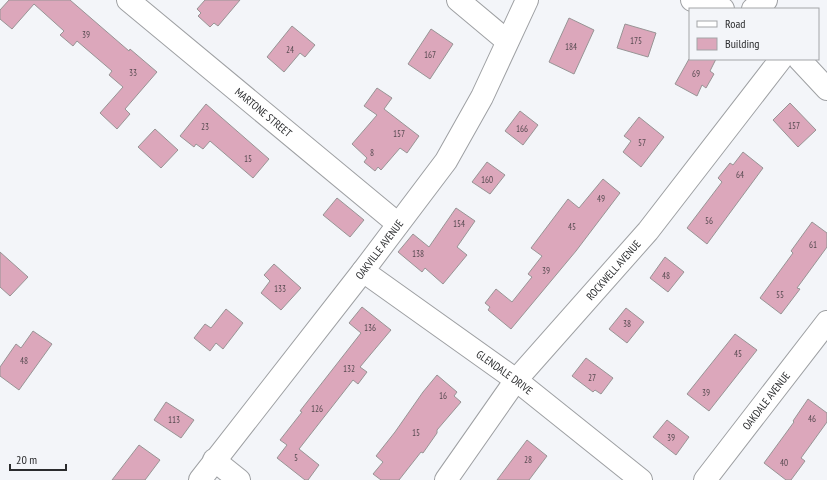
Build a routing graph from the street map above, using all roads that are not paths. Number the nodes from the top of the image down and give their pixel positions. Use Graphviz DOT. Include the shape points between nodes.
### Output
graph roads {
  1 [pos="128,0"];
  2 [pos="458,0"];
  3 [pos="527,0"];
  4 [pos="692,0"];
  5 [pos="766,0"];
  6 [pos="720,8"];
  7 [pos="754,8"];
  8 [pos="507,41"];
  9 [pos="780,60"];
  10 [pos="800,60"];
  11 [pos="827,89"];
  12 [pos="398,224"];
  13 [pos="363,271"];
  14 [pos="827,322"];
  15 [pos="516,380"];
  16 [pos="214,460"];
  17 [pos="200,480"];
  18 [pos="239,480"];
  19 [pos="446,480"];
  20 [pos="641,480"];
  21 [pos="705,480"];
  1 -- 12 [label="street, MARTONE STREET"];
  2 -- 8 [label="street"];
  3 -- 8 [label="street, OAKVILLE AVENUE"];
  4 -- 6 [label="street"];
  5 -- 7 [label="street"];
  8 -- 12 [label="street, OAKVILLE AVENUE" via="482,97 446,161"];
  9 -- 15 [label="street, ROCKWELL AVENUE" via="648,231"];
  10 -- 11 [label="street"];
  12 -- 13 [label="street, OAKVILLE AVENUE"];
  13 -- 15 [label="street, GLENDALE DRIVE"];
  13 -- 16 [label="street, OAKVILLE AVENUE"];
  14 -- 21 [label="street, OAKDALE AVENUE"];
  15 -- 19 [label="street, ROCKWELL AVENUE"];
  15 -- 20 [label="street, GLENDALE DRIVE"];
  16 -- 17 [label="street, OAKVILLE AVENUE"];
  16 -- 18 [label="street"];
}
